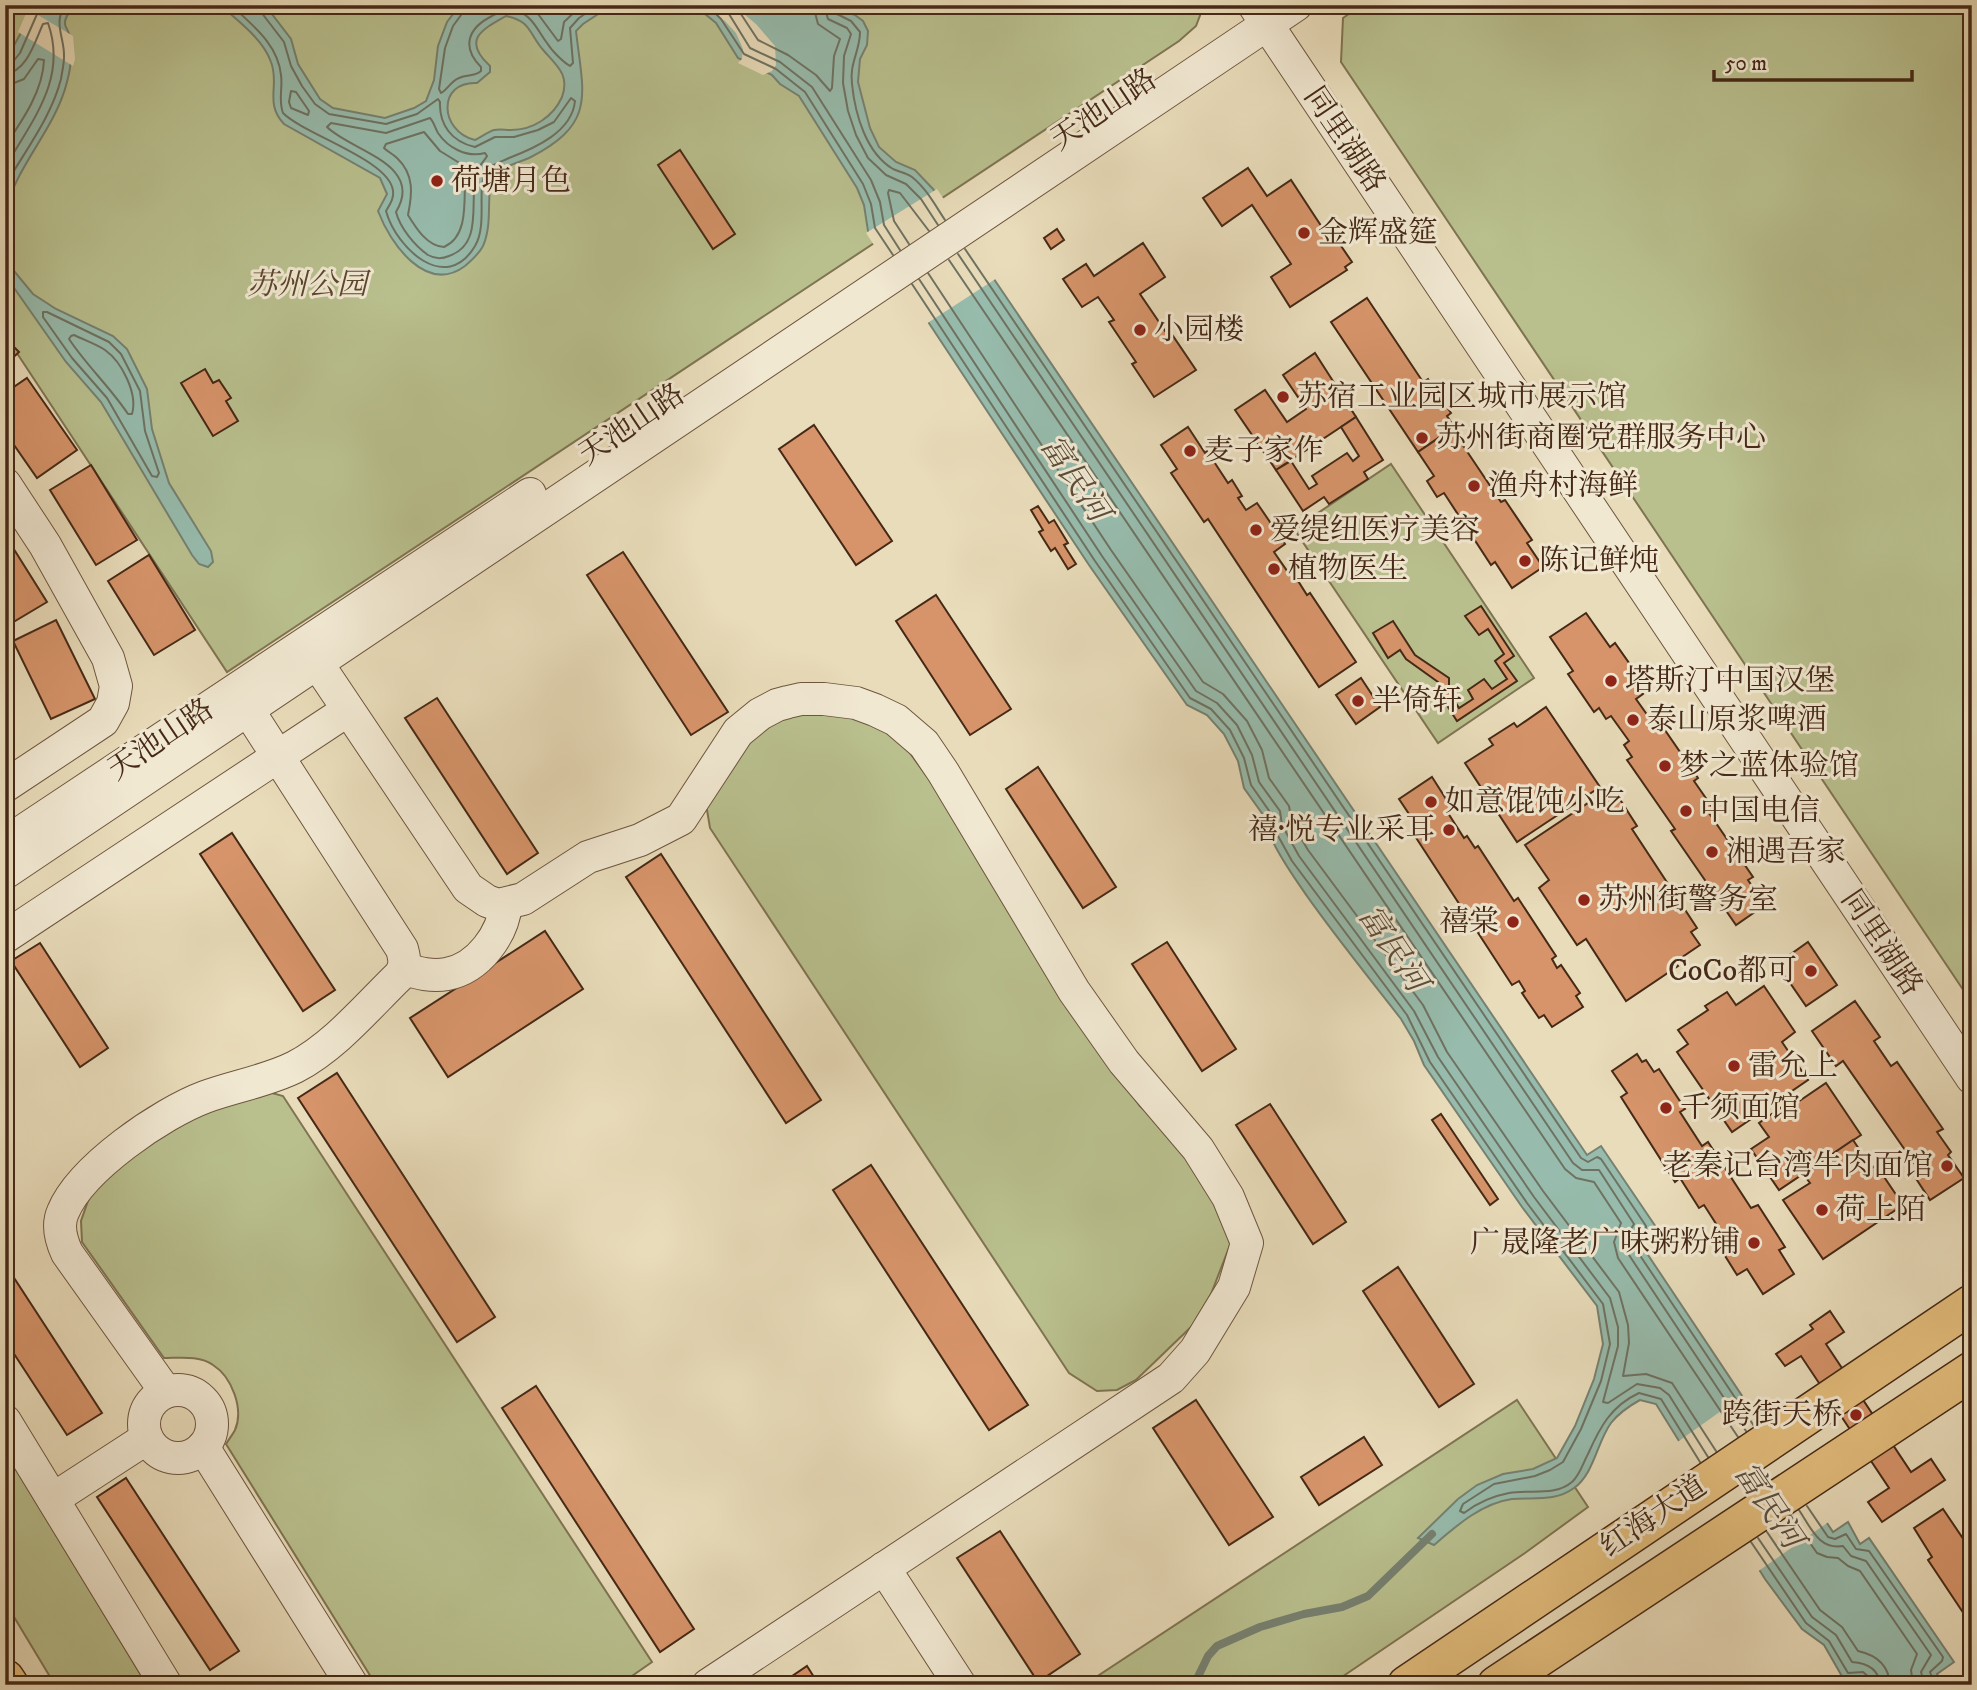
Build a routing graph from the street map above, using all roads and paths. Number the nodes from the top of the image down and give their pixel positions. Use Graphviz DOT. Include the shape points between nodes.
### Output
graph roads {
  1 [pos="1296,5"];
  2 [pos="1259,11"];
  3 [pos="835,303"];
  4 [pos="5,484"];
  5 [pos="317,663"];
  6 [pos="248,710"];
  7 [pos="348,710"];
  8 [pos="278,756"];
  9 [pos="5,786"];
  10 [pos="5,843"];
  11 [pos="5,873"];
  12 [pos="506,904"];
  13 [pos="5,937"];
  14 [pos="404,969"];
  15 [pos="1972,1078"];
  16 [pos="1972,1304"];
  17 [pos="1972,1371"];
  18 [pos="166,1392"];
  19 [pos="5,1421"];
  20 [pos="147,1438"];
  21 [pos="203,1447"];
  22 [pos="53,1499"];
  23 [pos="878,1573"];
  24 [pos="5,1679"];
  25 [pos="9,1685"];
  26 [pos="166,1685"];
  27 [pos="352,1685"];
  28 [pos="708,1685"];
  29 [pos="942,1685"];
  30 [pos="960,1685"];
  31 [pos="1407,1685"];
  32 [pos="1497,1685"];
  1 -- 2 [label="street, 天池山路"];
  2 -- 3 [label="street, 天池山路"];
  2 -- 15 [label="street, 同里湖路"];
  3 -- 5 [label="street, 天池山路"];
  3 -- 10 [label="street, 天池山路"];
  4 -- 9 [label="street" via="108,658 116,686 103,721"];
  5 -- 6 [label="street, 天池山路"];
  5 -- 7 [label="street"];
  6 -- 8 [label="street"];
  6 -- 11 [label="street, 天池山路"];
  7 -- 8 [label="street"];
  7 -- 12 [label="street" via="468,888 487,901"];
  8 -- 13 [label="street"];
  8 -- 14 [label="street" via="402,949"];
  12 -- 14 [label="street" via="505,918 489,946 459,970 427,975"];
  12 -- 23 [label="street" via="523,900 588,857 640,840 681,819 738,732 769,710 813,699 865,707 895,720 924,744 1074,992 1124,1062 1198,1149 1228,1197 1247,1243 1234,1287 1195,1351 1171,1378"];
  14 -- 18 [label="street" via="320,1052 264,1080 203,1097 174,1111 123,1146 71,1197 60,1224 62,1244"];
  16 -- 31 [label="main road, 红海大道"];
  17 -- 32 [label="main road, 红海大道"];
  18 -- 20 [label="street" via="149,1406"];
  18 -- 21 [label="street" via="188,1392 206,1405 212,1426"];
  19 -- 22 [label="street"];
  20 -- 21 [label="street" via="162,1454 173,1458 195,1454"];
  20 -- 22 [label="street"];
  21 -- 27 [label="street"];
  22 -- 26 [label="street"];
  23 -- 28 [label="street"];
  23 -- 29 [label="street"];
  23 -- 30 [label="street"];
  24 -- 25 [label="main road"];
}
